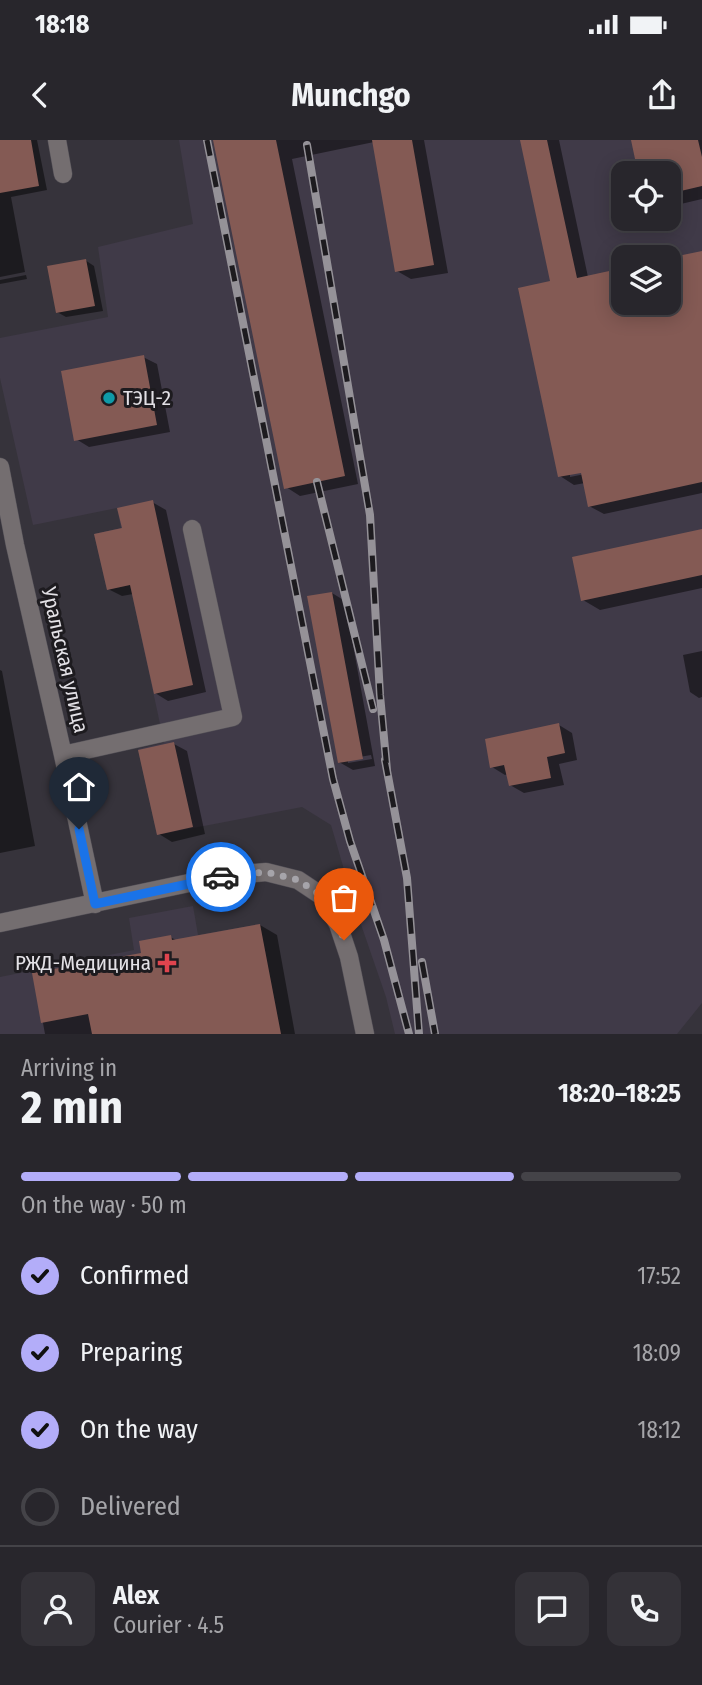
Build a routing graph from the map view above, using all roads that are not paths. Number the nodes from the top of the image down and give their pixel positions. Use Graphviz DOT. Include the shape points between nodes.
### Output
graph roads {
  1 [pos="57,140"];
  2 [pos="64,174"];
  3 [pos="0,467"];
  4 [pos="192,529"];
  5 [pos="7,547"];
  6 [pos="63,755"];
  7 [pos="95,904"];
  8 [pos="0,923"];
  9 [pos="365,1034"];
  1 -- 2 [label="street"];
  3 -- 5 [label="street, Уральская улица"];
  4 -- 6 [label="street" via="233,717"];
  5 -- 6 [label="street, Уральская улица"];
  6 -- 7 [label="street, Уральская улица"];
  7 -- 8 [label="street"];
  7 -- 9 [label="street" via="222,877 266,872 298,880 322,896 338,923"];
}
